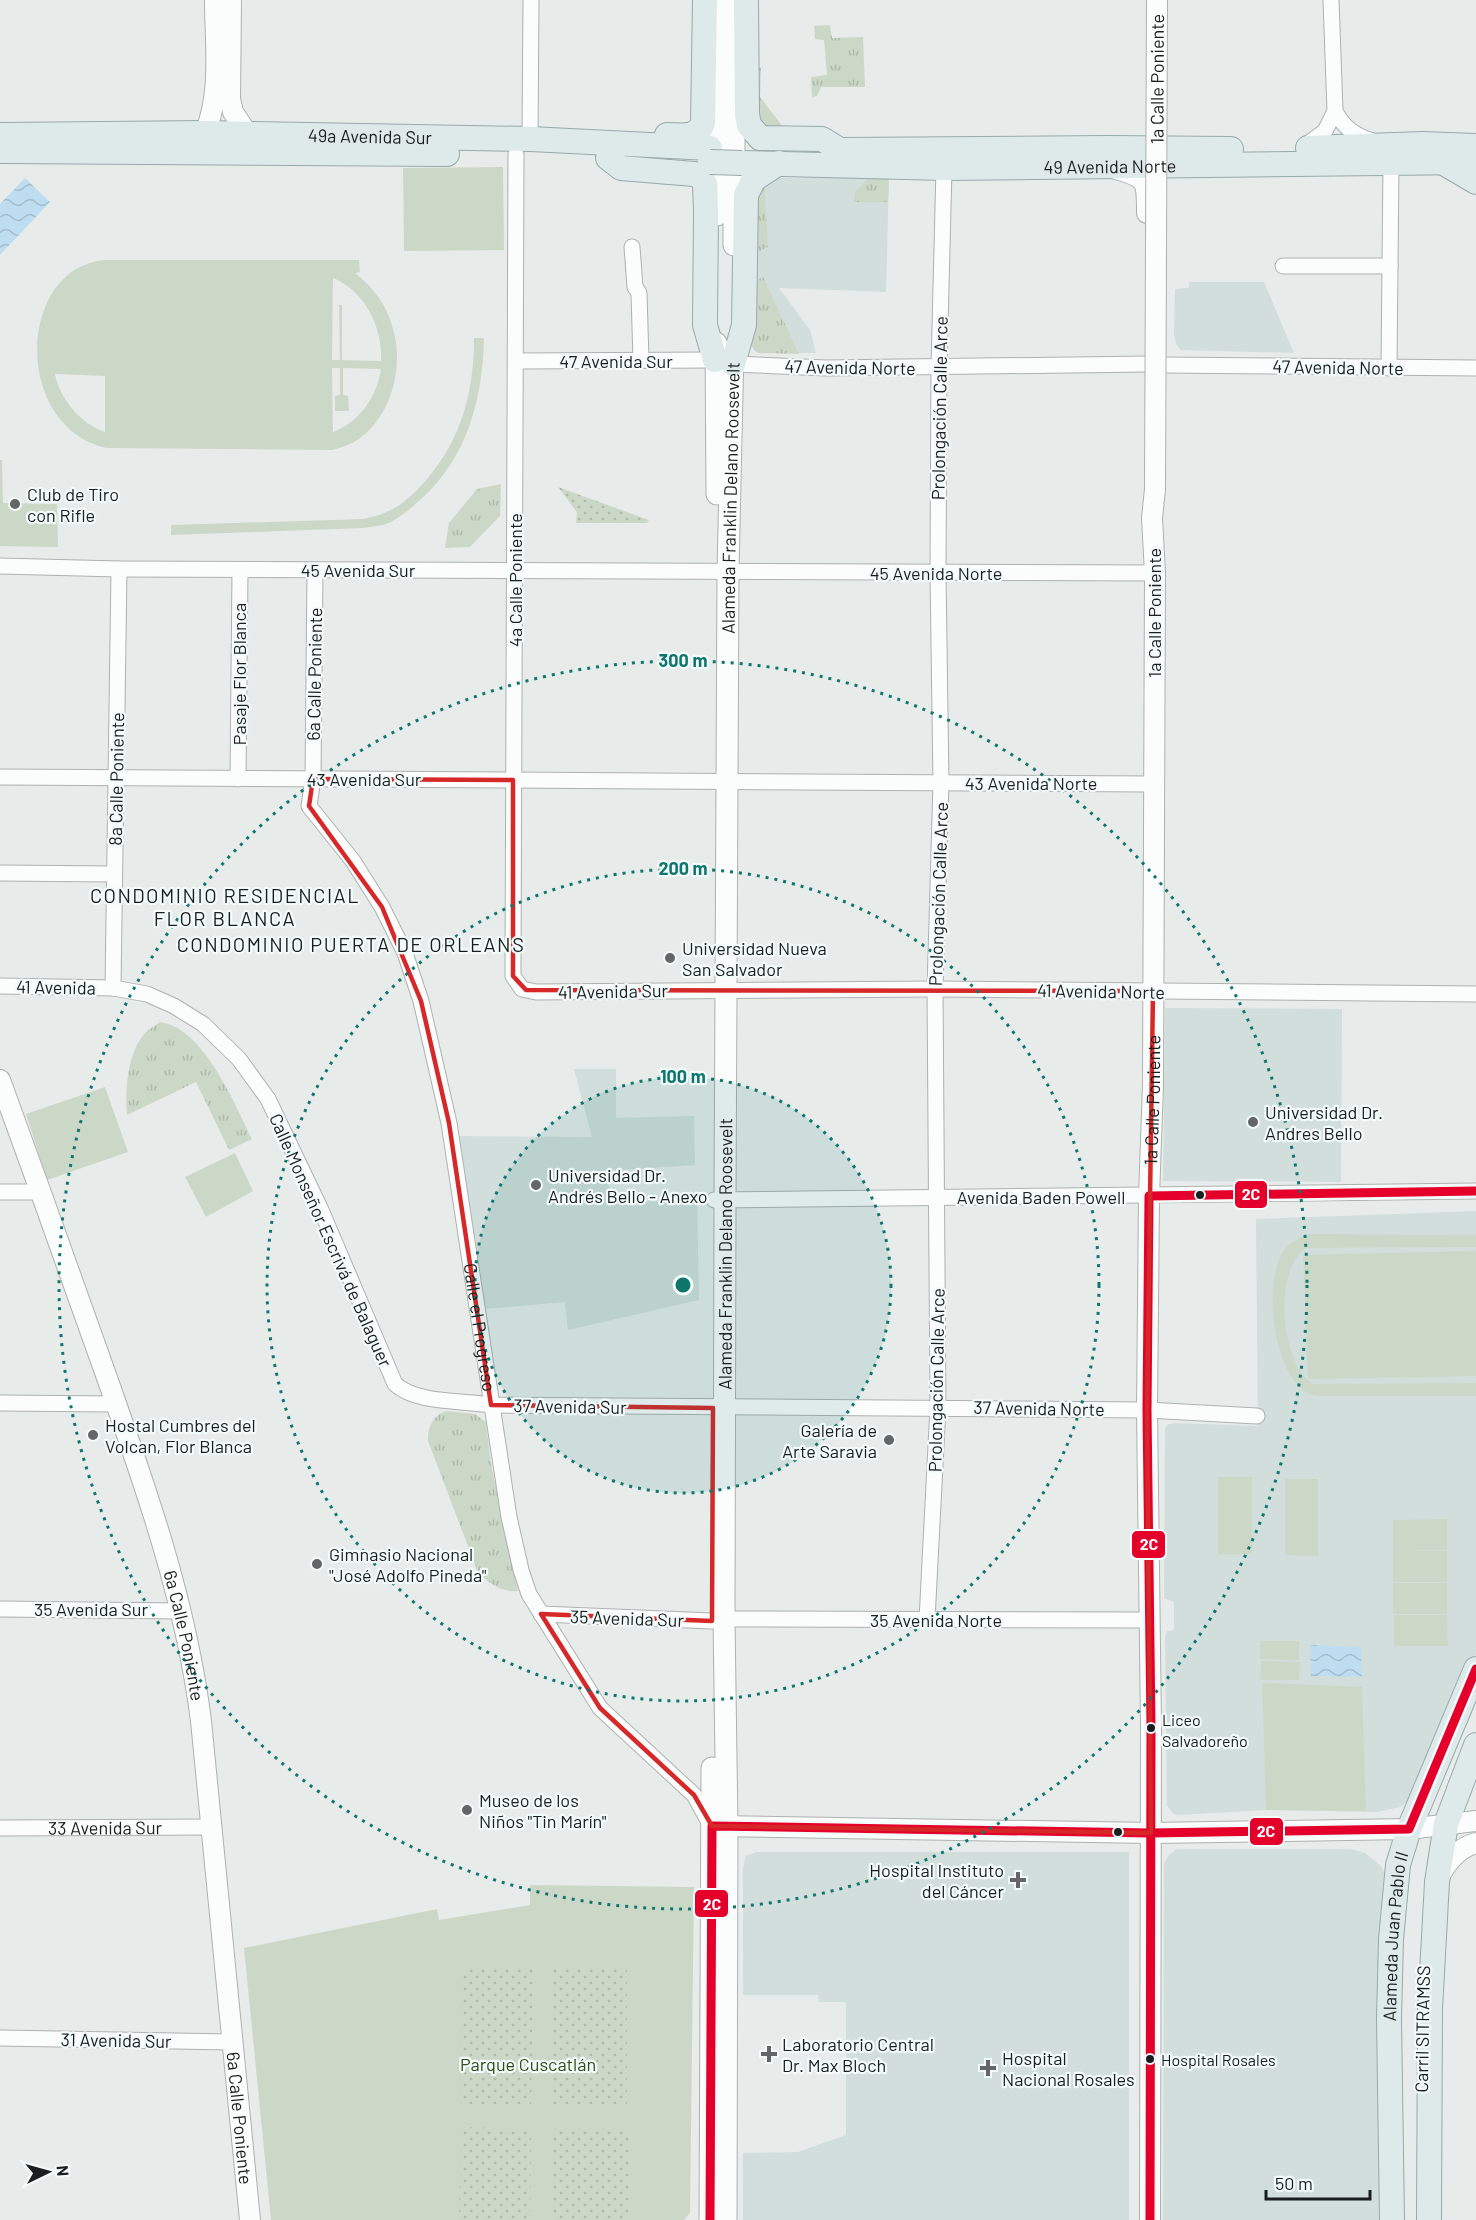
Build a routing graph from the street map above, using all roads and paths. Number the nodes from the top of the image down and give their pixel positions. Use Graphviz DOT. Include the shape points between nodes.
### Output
graph roads {
  1 [pos="215,0"];
  2 [pos="231,0"];
  3 [pos="531,0"];
  4 [pos="705,0"];
  5 [pos="719,0"];
  6 [pos="734,0"];
  7 [pos="746,0"];
  8 [pos="1148,0"];
  9 [pos="1156,0"];
  10 [pos="1165,0"];
  11 [pos="1331,0"];
  12 [pos="1335,111"];
  13 [pos="1476,129"];
  14 [pos="205,133"];
  15 [pos="1156,133"];
  16 [pos="247,134"];
  17 [pos="0,135"];
  18 [pos="1423,144"];
  19 [pos="1476,146"];
  20 [pos="523,147"];
  21 [pos="1300,148"];
  22 [pos="840,150"];
  23 [pos="0,151"];
  24 [pos="608,151"];
  25 [pos="1393,154"];
  26 [pos="742,156"];
  27 [pos="1108,158"];
  28 [pos="1186,158"];
  29 [pos="1440,161"];
  30 [pos="1476,162"];
  31 [pos="779,163"];
  32 [pos="944,168"];
  33 [pos="1476,182"];
  34 [pos="1155,187"];
  35 [pos="632,247"];
  36 [pos="1283,266"];
  37 [pos="1390,266"];
  38 [pos="640,360"];
  39 [pos="516,361"];
  40 [pos="724,362"];
  41 [pos="1155,364"];
  42 [pos="939,368"];
  43 [pos="1389,368"];
  44 [pos="1476,368"];
  45 [pos="1152,518"];
  46 [pos="0,566"];
  47 [pos="119,569"];
  48 [pos="240,570"];
  49 [pos="315,570"];
  50 [pos="515,571"];
  51 [pos="722,572"];
  52 [pos="938,573"];
  53 [pos="1155,573"];
  54 [pos="0,777"];
  55 [pos="313,778"];
  56 [pos="116,779"];
  57 [pos="238,779"];
  58 [pos="513,780"];
  59 [pos="722,781"];
  60 [pos="941,783"];
  61 [pos="1153,784"];
  62 [pos="0,873"];
  63 [pos="114,874"];
  64 [pos="0,986"];
  65 [pos="113,988"];
  66 [pos="935,989"];
  67 [pos="720,990"];
  68 [pos="1154,991"];
  69 [pos="536,992"];
  70 [pos="1476,994"];
  71 [pos="193,1017"];
  72 [pos="0,1080"];
  73 [pos="1476,1191"];
  74 [pos="0,1192"];
  75 [pos="40,1192"];
  76 [pos="1149,1196"];
  77 [pos="936,1198"];
  78 [pos="719,1200"];
  79 [pos="395,1384"];
  80 [pos="0,1403"];
  81 [pos="116,1404"];
  82 [pos="491,1405"];
  83 [pos="938,1407"];
  84 [pos="719,1408"];
  85 [pos="1147,1410"];
  86 [pos="1257,1416"];
  87 [pos="0,1609"];
  88 [pos="181,1611"];
  89 [pos="541,1614"];
  90 [pos="718,1620"];
  91 [pos="927,1620"];
  92 [pos="1149,1620"];
  93 [pos="1476,1669"];
  94 [pos="1476,1745"];
  95 [pos="1476,1821"];
  96 [pos="719,1826"];
  97 [pos="211,1827"];
  98 [pos="0,1828"];
  99 [pos="1409,1829"];
  100 [pos="1151,1833"];
  101 [pos="1444,1834"];
  102 [pos="1476,1843"];
  103 [pos="1437,1881"];
  104 [pos="0,2038"];
  105 [pos="232,2042"];
  106 [pos="250,2220"];
  107 [pos="710,2220"];
  108 [pos="726,2220"];
  109 [pos="1150,2220"];
  110 [pos="1392,2220"];
  111 [pos="1399,2220"];
  112 [pos="1421,2220"];
  113 [pos="1429,2220"];
  1 -- 14 [label="street" via="215,98"];
  2 -- 16 [label="street" via="230,99"];
  3 -- 20 [label="street, 4a Calle Poniente"];
  4 -- 24 [label="main road" via="701,129 688,136 624,134 615,137"];
  5 -- 40 [label="main road, Alameda Franklin Delano Roosevelt"];
  6 -- 40 [label="main road, Alameda Franklin Delano Roosevelt"];
  7 -- 22 [label="main road" via="749,125 760,138 822,140"];
  8 -- 15 [label="street, 1a Calle Poniente"];
  9 -- 45 [label="street, 1a Calle Poniente, bridge"];
  10 -- 15 [label="street, 1a Calle Poniente"];
  11 -- 12 [label="street"];
  12 -- 21 [label="street" via="1325,131"];
  12 -- 25 [label="street" via="1351,132"];
  13 -- 18 [label="main road"];
  14 -- 16 [label="main road, 49a Avenida Sur"];
  14 -- 17 [label="main road, 49a Avenida Sur"];
  15 -- 27 [label="street, 1a Calle Poniente"];
  15 -- 28 [label="street, 1a Calle Poniente"];
  16 -- 20 [label="main road, 49a Avenida Sur"];
  18 -- 19 [label="main road, 49 Avenida Norte"];
  18 -- 25 [label="main road, 49 Avenida Norte"];
  20 -- 23 [label="main road, 49a Avenida Sur"];
  20 -- 24 [label="main road, 49a Avenida Sur"];
  20 -- 39 [label="street, 4a Calle Poniente"];
  21 -- 25 [label="main road, 49 Avenida Norte"];
  21 -- 28 [label="main road, 49 Avenida Norte"];
  22 -- 26 [label="main road, 49 Avenida Norte"];
  22 -- 27 [label="main road, 49 Avenida Norte"];
  24 -- 26 [label="main road, 49a Avenida Sur"];
  24 -- 40 [label="main road" via="621,168 694,174 705,184 705,325"];
  25 -- 28 [label="main road, 49 Avenida Norte"];
  25 -- 29 [label="main road, 49 Avenida Norte"];
  25 -- 37 [label="street"];
  26 -- 31 [label="main road, 49 Avenida Norte"];
  27 -- 28 [label="main road, 49 Avenida Norte"];
  27 -- 32 [label="main road, 49 Avenida Norte"];
  27 -- 34 [label="street"];
  28 -- 34 [label="street" via="1172,176"];
  29 -- 30 [label="main road, 49 Avenida Norte"];
  29 -- 33 [label="main road"];
  31 -- 32 [label="main road, 49 Avenida Norte"];
  31 -- 40 [label="main road" via="754,178 746,195 744,325"];
  32 -- 42 [label="street, Prolongación Calle Arce"];
  34 -- 41 [label="street, 1a Calle Poniente"];
  35 -- 38 [label="street" via="635,287 639,293"];
  36 -- 37 [label="street"];
  37 -- 43 [label="street"];
  38 -- 39 [label="street, 47 Avenida Sur"];
  38 -- 40 [label="street, 47 Avenida Sur"];
  39 -- 50 [label="street, 4a Calle Poniente"];
  40 -- 42 [label="street, 47 Avenida Norte" via="826,368"];
  40 -- 51 [label="main road, Alameda Franklin Delano Roosevelt"];
  41 -- 42 [label="street, 47 Avenida Norte"];
  41 -- 43 [label="street, 47 Avenida Norte"];
  41 -- 45 [label="street, 1a Calle Poniente" via="1163,490"];
  42 -- 52 [label="street, Prolongación Calle Arce"];
  43 -- 44 [label="street, 47 Avenida Norte"];
  45 -- 53 [label="street, 1a Calle Poniente"];
  46 -- 47 [label="street, 45 Avenida Sur"];
  47 -- 48 [label="street, 45 Avenida Sur"];
  47 -- 56 [label="street, 8a Calle Poniente"];
  48 -- 49 [label="street, 45 Avenida Sur"];
  48 -- 57 [label="street, Pasaje Flor Blanca"];
  49 -- 50 [label="street, 45 Avenida Sur"];
  49 -- 55 [label="street, 6a Calle Poniente"];
  50 -- 51 [label="street, 45 Avenida Sur"];
  50 -- 58 [label="street, 4a Calle Poniente"];
  51 -- 52 [label="street, 45 Avenida Norte"];
  51 -- 59 [label="main road, Alameda Franklin Delano Roosevelt"];
  52 -- 53 [label="street, 45 Avenida Norte"];
  52 -- 60 [label="street, Prolongación Calle Arce"];
  53 -- 61 [label="street, 1a Calle Poniente"];
  54 -- 56 [label="street, 43 Avenida Sur"];
  55 -- 57 [label="street, 43 Avenida Sur"];
  55 -- 58 [label="street, 43 Avenida Sur"];
  55 -- 82 [label="street, Calle el Progreso" via="309,806 353,861 382,907 405,953 421,1001 449,1123"];
  56 -- 57 [label="street, 43 Avenida Sur"];
  56 -- 63 [label="street, 8a Calle Poniente"];
  58 -- 59 [label="street, 43 Avenida Sur"];
  58 -- 69 [label="street, 4a Calle Poniente" via="513,976 522,989"];
  59 -- 60 [label="street, 43 Avenida Norte"];
  59 -- 67 [label="main road, Alameda Franklin Delano Roosevelt"];
  60 -- 61 [label="street, 43 Avenida Norte"];
  60 -- 66 [label="street, Prolongación Calle Arce"];
  61 -- 68 [label="street, 1a Calle Poniente"];
  62 -- 63 [label="street"];
  63 -- 65 [label="street, 8a Calle Poniente"];
  64 -- 65 [label="street, 41 Avenida"];
  65 -- 71 [label="street, 41 Avenida" via="147,994"];
  66 -- 67 [label="street, 41 Avenida Norte"];
  66 -- 68 [label="street, 41 Avenida Norte"];
  66 -- 77 [label="street, Prolongación Calle Arce"];
  67 -- 69 [label="street, 41 Avenida Sur"];
  67 -- 78 [label="main road, Alameda Franklin Delano Roosevelt"];
  68 -- 70 [label="street, 41 Avenida Norte"];
  68 -- 76 [label="street, 1a Calle Poniente"];
  71 -- 79 [label="street, Calle Monseñor Escrivá de Balaguer" via="239,1059 268,1099 321,1210"];
  72 -- 75 [label="street, 6a Calle Poniente"];
  73 -- 76 [label="street, Avenida Baden Powell"];
  74 -- 75 [label="street"];
  75 -- 81 [label="street, 6a Calle Poniente"];
  76 -- 77 [label="street, Avenida Baden Powell"];
  76 -- 85 [label="street, 1a Calle Poniente"];
  77 -- 78 [label="street, Avenida Baden Powell"];
  77 -- 83 [label="street, Prolongación Calle Arce"];
  78 -- 84 [label="main road, Alameda Franklin Delano Roosevelt"];
  79 -- 82 [label="street, 37 Avenida Sur" via="425,1398"];
  80 -- 81 [label="street"];
  81 -- 88 [label="street, 6a Calle Poniente" via="158,1527"];
  82 -- 84 [label="street, 37 Avenida Sur"];
  82 -- 89 [label="street, Calle el Progreso" via="521,1570"];
  83 -- 84 [label="street, 37 Avenida Norte"];
  83 -- 85 [label="street, 37 Avenida Norte"];
  83 -- 91 [label="street, Prolongación Calle Arce"];
  84 -- 90 [label="main road, Alameda Franklin Delano Roosevelt"];
  85 -- 86 [label="street, 37 Avenida Norte"];
  85 -- 92 [label="street, 1a Calle Poniente"];
  87 -- 88 [label="street, 35 Avenida Sur"];
  88 -- 97 [label="street, 6a Calle Poniente" via="198,1698"];
  89 -- 90 [label="street, 35 Avenida Sur"];
  89 -- 96 [label="street, Calle el Progreso" via="600,1708 694,1795"];
  90 -- 91 [label="street, 35 Avenida Norte"];
  90 -- 96 [label="main road, Alameda Franklin Delano Roosevelt"];
  91 -- 92 [label="street, 35 Avenida Norte"];
  92 -- 100 [label="street, 1a Calle Poniente"];
  93 -- 99 [label="main road, Alameda Juan Pablo II"];
  94 -- 101 [label="main road, Alameda Juan Pablo II"];
  95 -- 101 [label="street"];
  96 -- 100 [label="street"];
  96 -- 107 [label="main road, Alameda Franklin Delano Roosevelt"];
  96 -- 108 [label="main road, Alameda Franklin Delano Roosevelt"];
  97 -- 98 [label="street, 33 Avenida Sur"];
  97 -- 105 [label="street, 6a Calle Poniente"];
  99 -- 100 [label="street"];
  99 -- 101 [label="street"];
  99 -- 110 [label="main road, Alameda Juan Pablo II" via="1398,1865 1391,1939 1388,2059"];
  99 -- 111 [label="main road, Carril SITRAMSS" via="1402,1880"];
  100 -- 109 [label="street, 1a Calle Poniente"];
  101 -- 103 [label="main road, Alameda Juan Pablo II"];
  101 -- 112 [label="main road, Carril SITRAMSS" via="1430,1862 1423,1944"];
  102 -- 103 [label="street" via="1454,1856"];
  103 -- 113 [label="main road, Alameda Juan Pablo II" via="1430,2009"];
  104 -- 105 [label="street, 31 Avenida Sur"];
  105 -- 106 [label="street, 6a Calle Poniente"];
}
